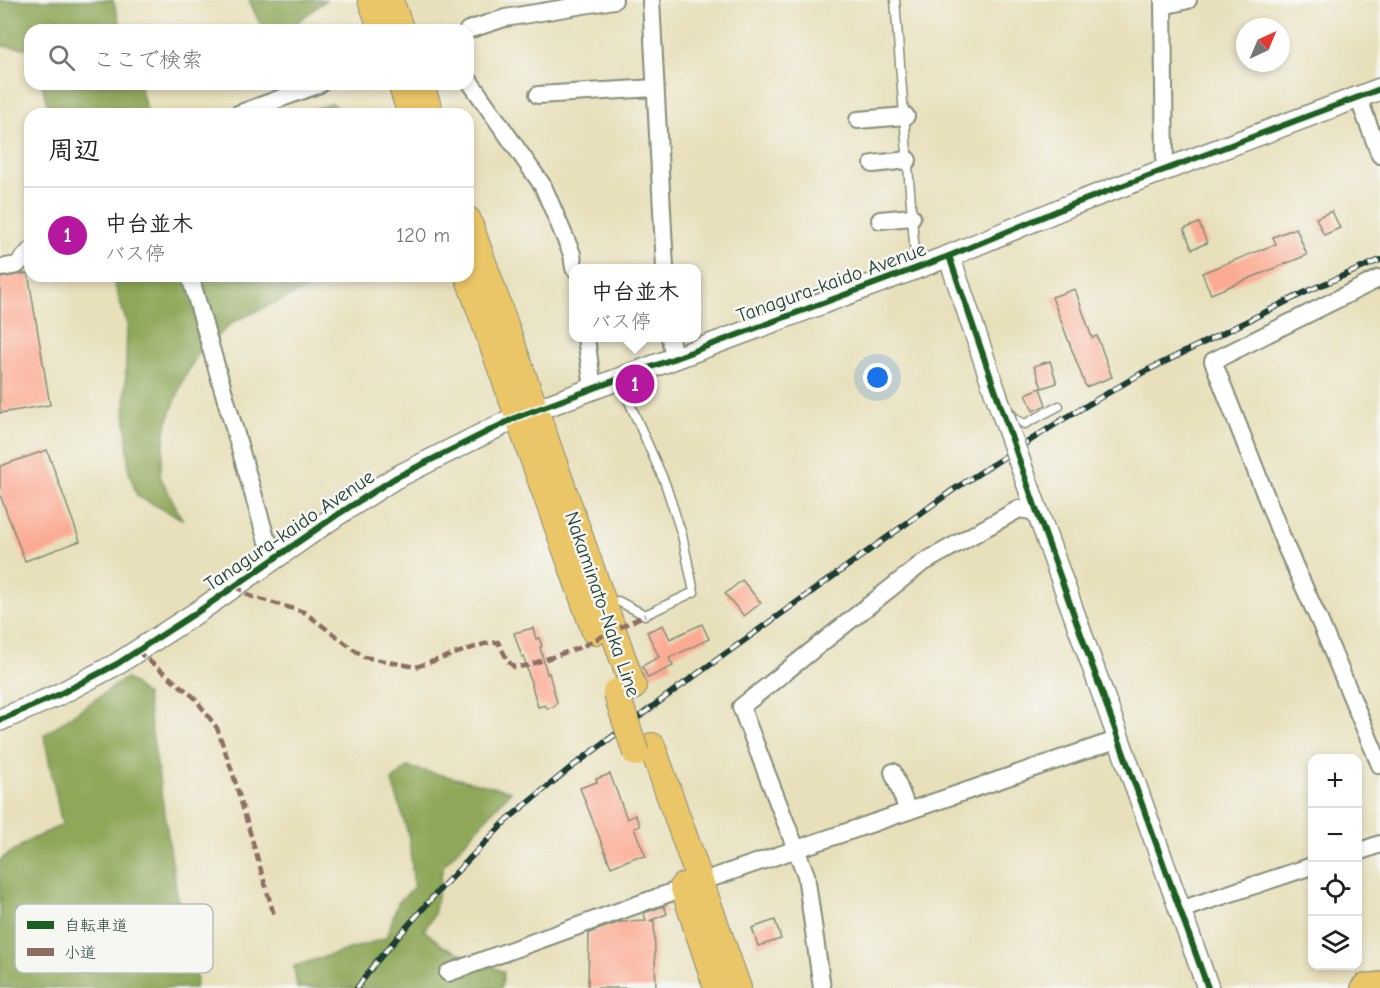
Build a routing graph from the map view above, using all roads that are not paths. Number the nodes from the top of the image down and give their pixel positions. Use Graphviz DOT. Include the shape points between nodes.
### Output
graph roads {
  1 [pos="371,0"];
  2 [pos="390,0"];
  3 [pos="614,0"];
  4 [pos="651,0"];
  5 [pos="895,0"];
  6 [pos="1188,0"];
  7 [pos="1163,3"];
  8 [pos="380,24"];
  9 [pos="399,24"];
  10 [pos="474,28"];
  11 [pos="474,88"];
  12 [pos="655,88"];
  13 [pos="1380,89"];
  14 [pos="304,90"];
  15 [pos="403,90"];
  16 [pos="422,90"];
  17 [pos="538,95"];
  18 [pos="1358,97"];
  19 [pos="254,108"];
  20 [pos="409,108"];
  21 [pos="428,108"];
  22 [pos="906,116"];
  23 [pos="858,120"];
  24 [pos="1380,155"];
  25 [pos="908,160"];
  26 [pos="873,164"];
  27 [pos="1165,169"];
  28 [pos="912,217"];
  29 [pos="880,220"];
  30 [pos="474,240"];
  31 [pos="950,256"];
  32 [pos="24,257"];
  33 [pos="573,264"];
  34 [pos="665,264"];
  35 [pos="0,268"];
  36 [pos="916,268"];
  37 [pos="1380,278"];
  38 [pos="192,282"];
  39 [pos="471,282"];
  40 [pos="701,338"];
  41 [pos="587,342"];
  42 [pos="687,342"];
  43 [pos="672,347"];
  44 [pos="618,378"];
  45 [pos="593,388"];
  46 [pos="1000,406"];
  47 [pos="1059,406"];
  48 [pos="526,414"];
  49 [pos="1037,512"];
  50 [pos="279,555"];
  51 [pos="604,604"];
  52 [pos="624,690"];
  53 [pos="0,720"];
  54 [pos="1119,739"];
  55 [pos="1380,765"];
  56 [pos="892,772"];
  57 [pos="908,811"];
  58 [pos="1380,844"];
  59 [pos="797,849"];
  60 [pos="1362,851"];
  61 [pos="1308,867"];
  62 [pos="692,885"];
  63 [pos="1180,910"];
  64 [pos="448,972"];
  65 [pos="1380,986"];
  66 [pos="717,988"];
  67 [pos="738,988"];
  68 [pos="822,988"];
  69 [pos="1208,988"];
  70 [pos="1365,988"];
  1 -- 8 [label="main road"];
  2 -- 9 [label="main road"];
  3 -- 10 [label="street" via="505,18"];
  4 -- 12 [label="street"];
  5 -- 22 [label="lane"];
  6 -- 7 [label="street"];
  7 -- 27 [label="street"];
  11 -- 33 [label="street" via="543,186"];
  12 -- 17 [label="street"];
  12 -- 34 [label="street"];
  13 -- 18 [label="street, Tanagura-kaido Avenue"];
  14 -- 19 [label="street"];
  15 -- 20 [label="main road"];
  16 -- 21 [label="main road"];
  18 -- 24 [label="street"];
  18 -- 27 [label="street, Tanagura-kaido Avenue"];
  22 -- 23 [label="street"];
  22 -- 25 [label="lane"];
  25 -- 26 [label="street"];
  25 -- 28 [label="lane"];
  27 -- 31 [label="street, Tanagura-kaido Avenue"];
  28 -- 29 [label="street"];
  28 -- 36 [label="lane"];
  30 -- 48 [label="main road, Nakaminato-Naka Line"];
  31 -- 36 [label="street, Tanagura-kaido Avenue"];
  31 -- 46 [label="street"];
  32 -- 35 [label="street" via="17,265"];
  36 -- 40 [label="street, Tanagura-kaido Avenue"];
  37 -- 55 [label="street" via="1213,361 1285,545"];
  38 -- 50 [label="street" via="266,538"];
  39 -- 48 [label="main road, Nakaminato-Naka Line"];
  41 -- 45 [label="street"];
  42 -- 43 [label="street, Tanagura-kaido Avenue"];
  43 -- 44 [label="street, Tanagura-kaido Avenue"];
  44 -- 45 [label="street, Tanagura-kaido Avenue"];
  44 -- 51 [label="lane" via="665,483 682,535 694,592 645,615 618,601"];
  45 -- 48 [label="street, Tanagura-kaido Avenue"];
  46 -- 47 [label="lane" via="1025,424"];
  46 -- 49 [label="street, bridge"];
  48 -- 50 [label="street, Tanagura-kaido Avenue" via="395,478"];
  48 -- 51 [label="main road, Nakaminato-Naka Line"];
  48 -- 52 [label="main road, Nakaminato-Naka Line"];
  49 -- 54 [label="street"];
  49 -- 59 [label="street" via="1019,509 921,564 741,707"];
  50 -- 53 [label="street, Tanagura-kaido Avenue" via="117,664"];
  51 -- 52 [label="main road, Nakaminato-Naka Line"];
  52 -- 62 [label="main road, Nakaminato-Naka Line"];
  54 -- 57 [label="street"];
  54 -- 63 [label="street"];
  56 -- 57 [label="street"];
  57 -- 59 [label="street"];
  58 -- 60 [label="street"];
  59 -- 62 [label="street"];
  59 -- 68 [label="street" via="806,875"];
  61 -- 63 [label="street"];
  62 -- 64 [label="street"];
  62 -- 66 [label="main road, Nakaminato-Naka Line"];
  62 -- 67 [label="main road, Nakaminato-Naka Line"];
  63 -- 69 [label="street"];
  65 -- 70 [label="highway"];
}
